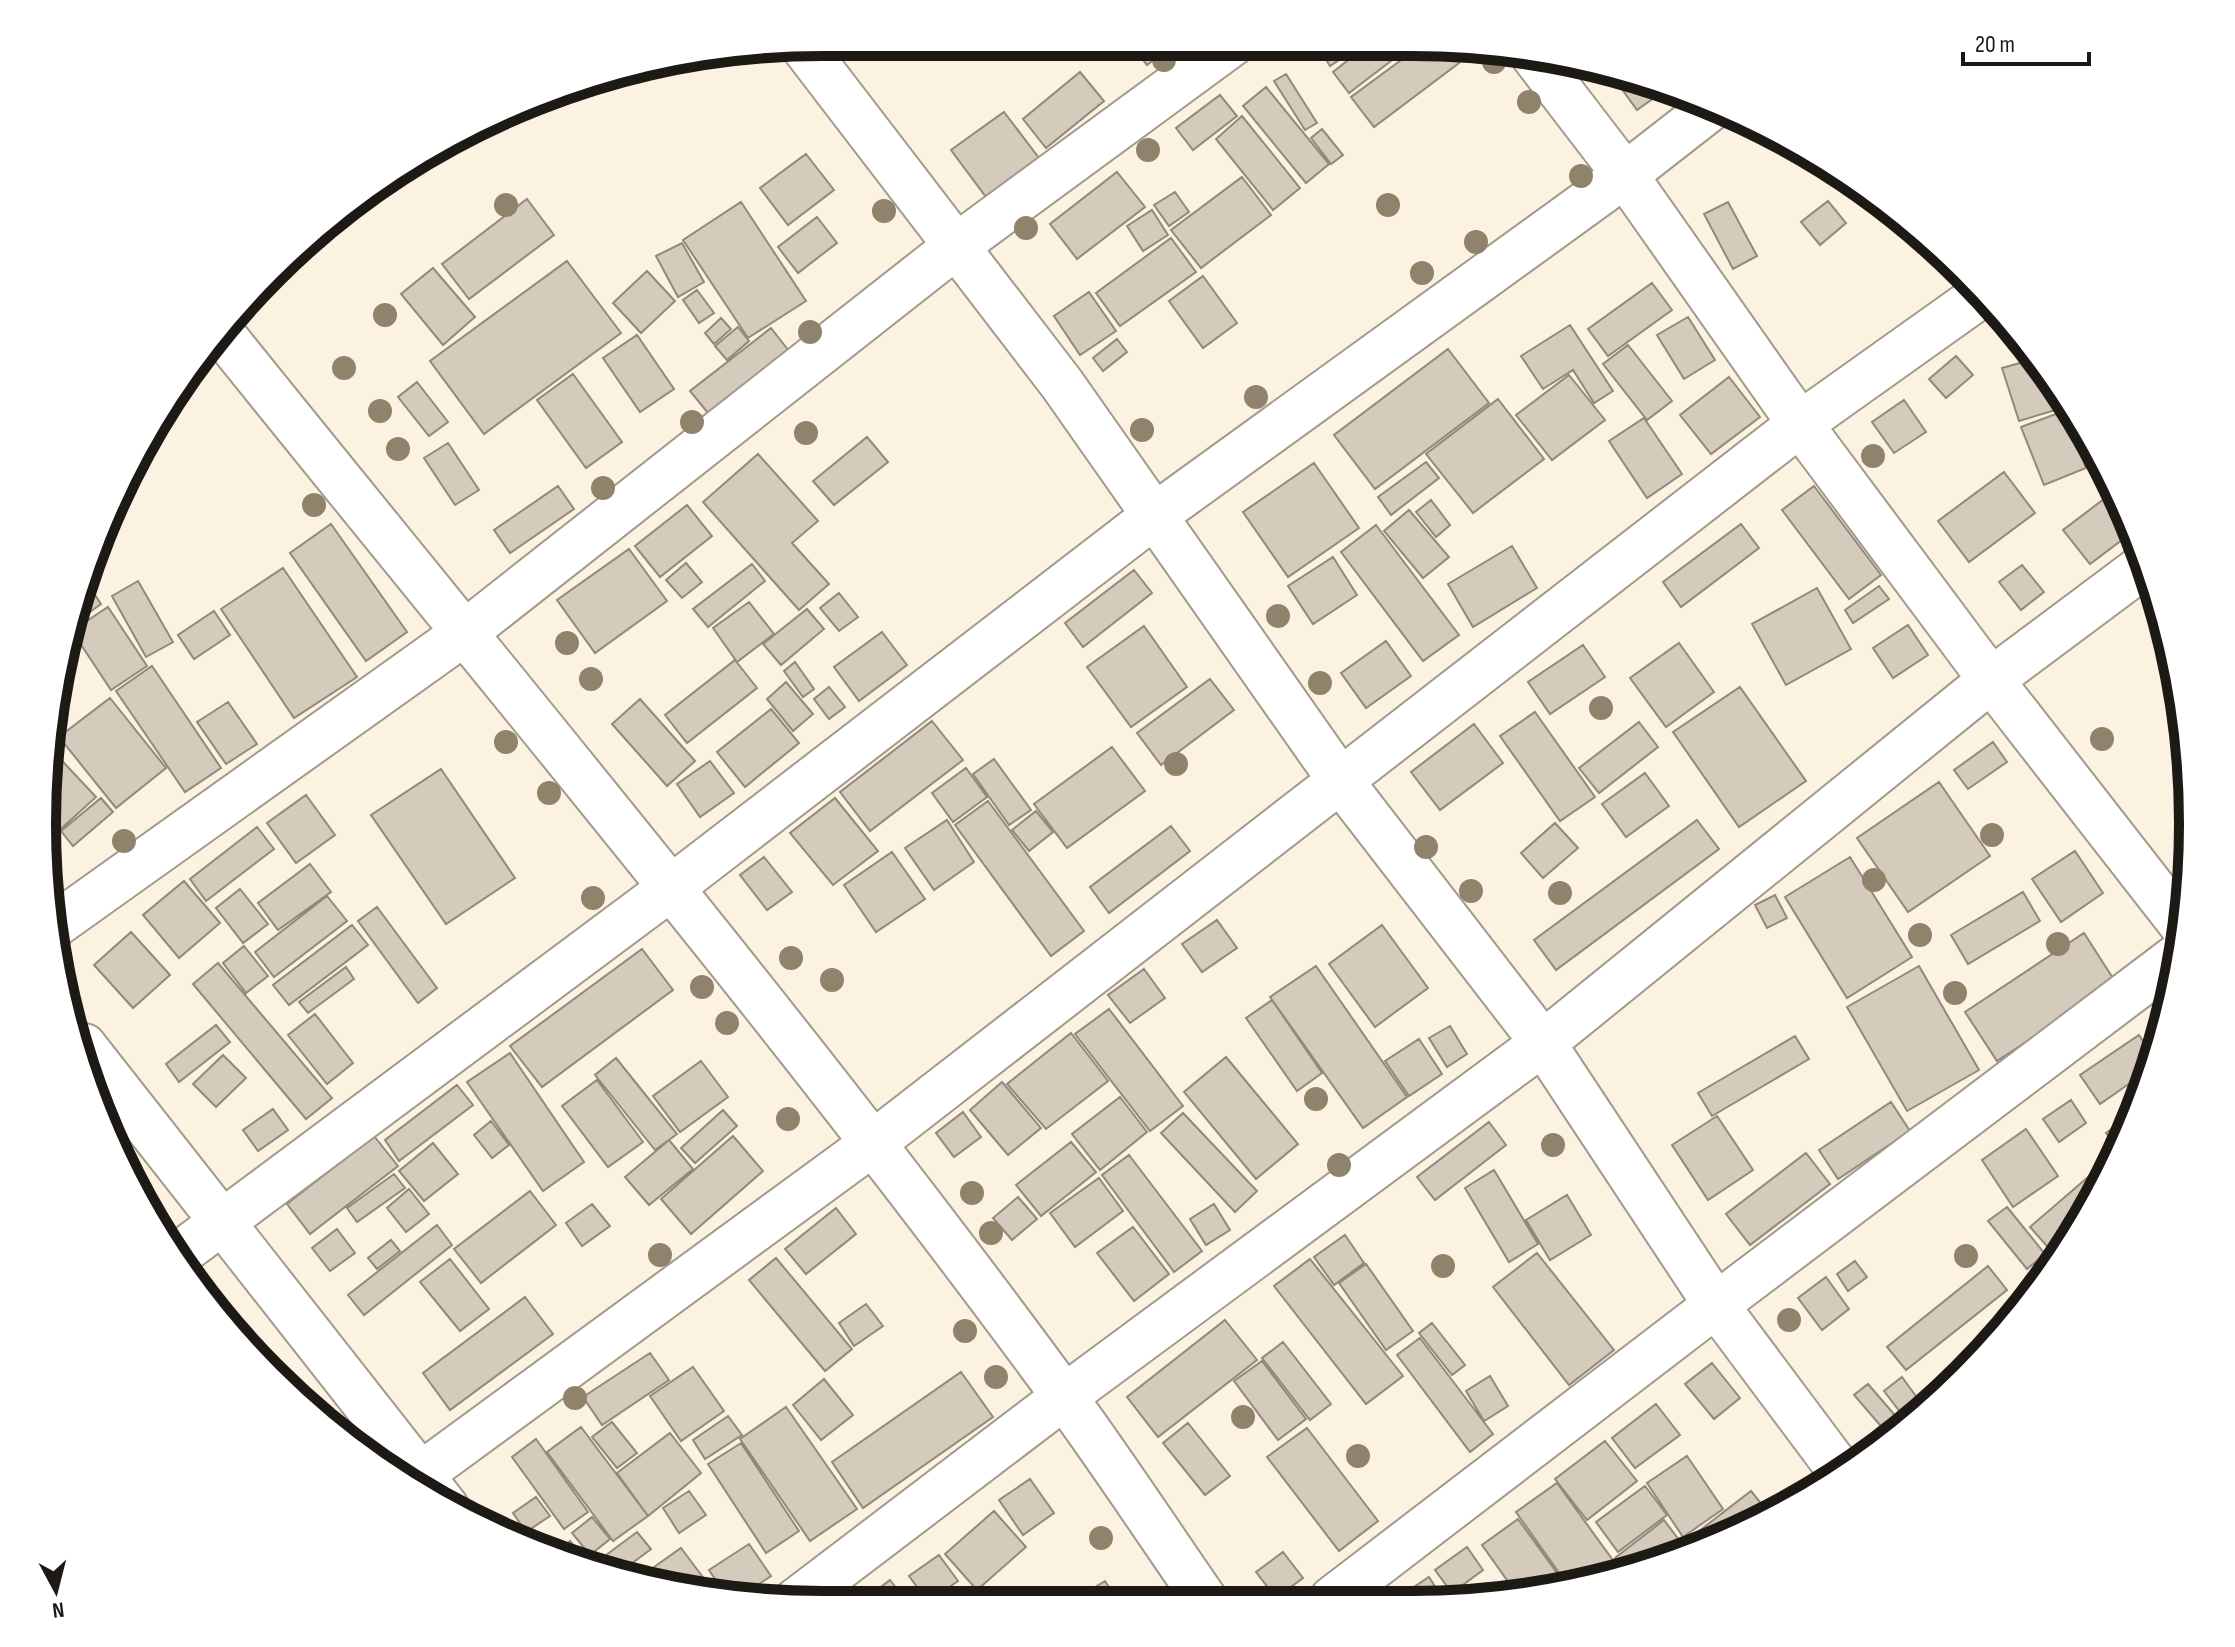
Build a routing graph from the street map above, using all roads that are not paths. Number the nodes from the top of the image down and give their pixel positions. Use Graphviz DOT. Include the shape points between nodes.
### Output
graph roads {
  1 [pos="1215,56"];
  2 [pos="811,57"];
  3 [pos="1543,68"];
  4 [pos="1704,114"];
  5 [pos="1625,175"];
  6 [pos="955,247"];
  7 [pos="1973,301"];
  8 [pos="227,340"];
  9 [pos="1800,424"];
  10 [pos="1154,516"];
  11 [pos="2136,572"];
  12 [pos="463,634"];
  13 [pos="1991,680"];
  14 [pos="1340,780"];
  15 [pos="672,887"];
  16 [pos="2173,914"];
  17 [pos="63,920"];
  18 [pos="2165,965"];
  19 [pos="1543,1043"];
  20 [pos="93,1058"];
  21 [pos="872,1144"];
  22 [pos="221,1223"];
  23 [pos="185,1250"];
  24 [pos="1716,1305"];
  25 [pos="1064,1397"];
  26 [pos="1835,1464"];
  27 [pos="414,1472"];
  28 [pos="432,1483"];
  29 [pos="810,1590"];
  30 [pos="1199,1591"];
  31 [pos="1342,1591"];
  1 -- 6 [label="street"];
  2 -- 6 [label="street"];
  3 -- 5 [label="street"];
  4 -- 5 [label="street"];
  5 -- 9 [label="street"];
  5 -- 10 [label="street"];
  6 -- 10 [label="street" via="1062,384"];
  6 -- 12 [label="street"];
  7 -- 9 [label="street"];
  8 -- 12 [label="street"];
  9 -- 13 [label="street"];
  9 -- 14 [label="street"];
  10 -- 14 [label="street"];
  10 -- 15 [label="street"];
  11 -- 13 [label="street"];
  12 -- 15 [label="street"];
  12 -- 17 [label="street"];
  13 -- 16 [label="street"];
  13 -- 19 [label="street"];
  14 -- 19 [label="street"];
  14 -- 21 [label="street"];
  15 -- 21 [label="street"];
  15 -- 22 [label="street"];
  18 -- 24 [label="street"];
  19 -- 24 [label="street"];
  19 -- 25 [label="street"];
  20 -- 22 [label="street"];
  21 -- 25 [label="street"];
  21 -- 28 [label="street"];
  22 -- 23 [label="street"];
  22 -- 27 [label="street"];
  24 -- 26 [label="street"];
  24 -- 31 [label="street"];
  25 -- 29 [label="street"];
  25 -- 30 [label="street"];
}
